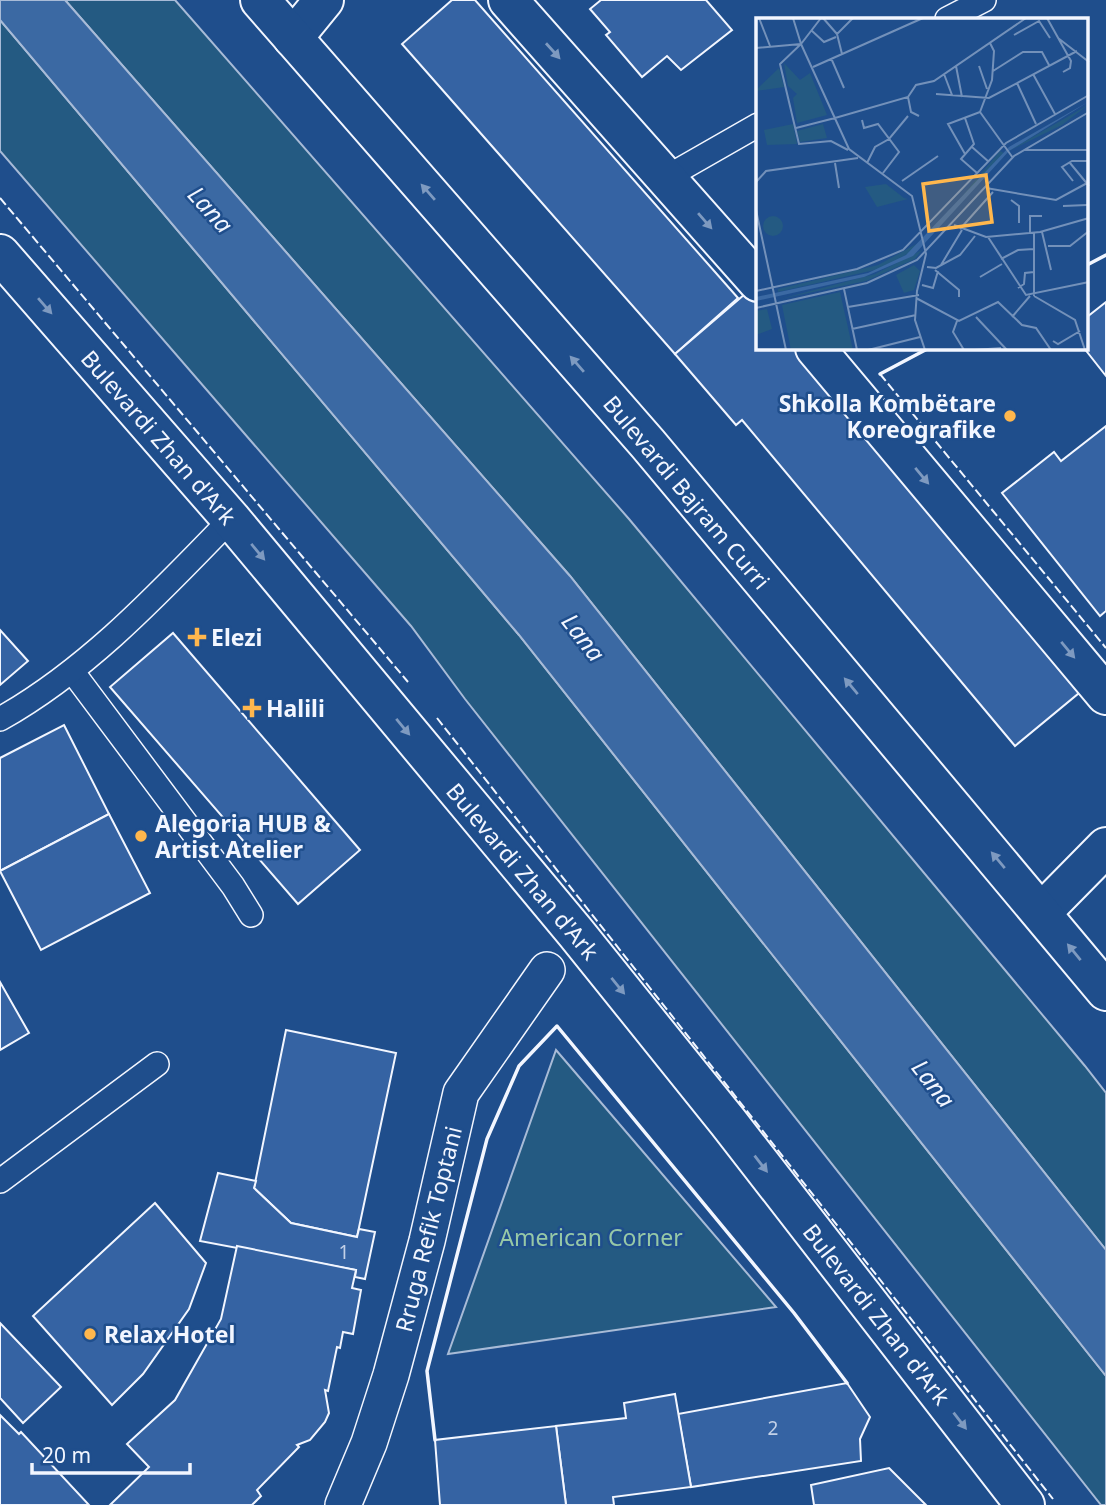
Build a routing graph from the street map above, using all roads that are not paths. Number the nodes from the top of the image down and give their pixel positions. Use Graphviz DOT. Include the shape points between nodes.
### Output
graph roads {
  1 [pos="260,0"];
  2 [pos="324,0"];
  3 [pos="508,0"];
  4 [pos="984,0"];
  5 [pos="949,18"];
  6 [pos="293,38"];
  7 [pos="756,126"];
  8 [pos="667,177"];
  9 [pos="0,254"];
  10 [pos="756,280"];
  11 [pos="817,350"];
  12 [pos="231,519"];
  13 [pos="72,671"];
  14 [pos="1106,695"];
  15 [pos="0,719"];
  16 [pos="1106,847"];
  17 [pos="1042,912"];
  18 [pos="251,915"];
  19 [pos="547,970"];
  20 [pos="1106,991"];
  21 [pos="157,1064"];
  22 [pos="0,1181"];
  23 [pos="343,1505"];
  24 [pos="1025,1505"];
  1 -- 6 [label="main road, Bulevardi Bajram Curri"];
  2 -- 6 [label="main road"];
  3 -- 8 [label="main road, one-way"];
  4 -- 5 [label="lane"];
  17 -- 6 [label="main road, Bulevardi Bajram Curri, one-way" via="648,444"];
  7 -- 8 [label="lane"];
  8 -- 10 [label="main road, one-way"];
  9 -- 12 [label="main road, Bulevardi Zhan d'Ark, one-way"];
  11 -- 14 [label="main road, one-way"];
  12 -- 13 [label="lane" via="162,590"];
  12 -- 24 [label="main road, Bulevardi Zhan d'Ark, one-way" via="576,933"];
  13 -- 15 [label="lane"];
  13 -- 18 [label="lane"];
  16 -- 17 [label="main road"];
  20 -- 17 [label="main road, Bulevardi Bajram Curri, one-way"];
  19 -- 23 [label="street, Rruga Refik Toptani" via="461,1093 428,1241 388,1387"];
  21 -- 22 [label="lane"];
}
